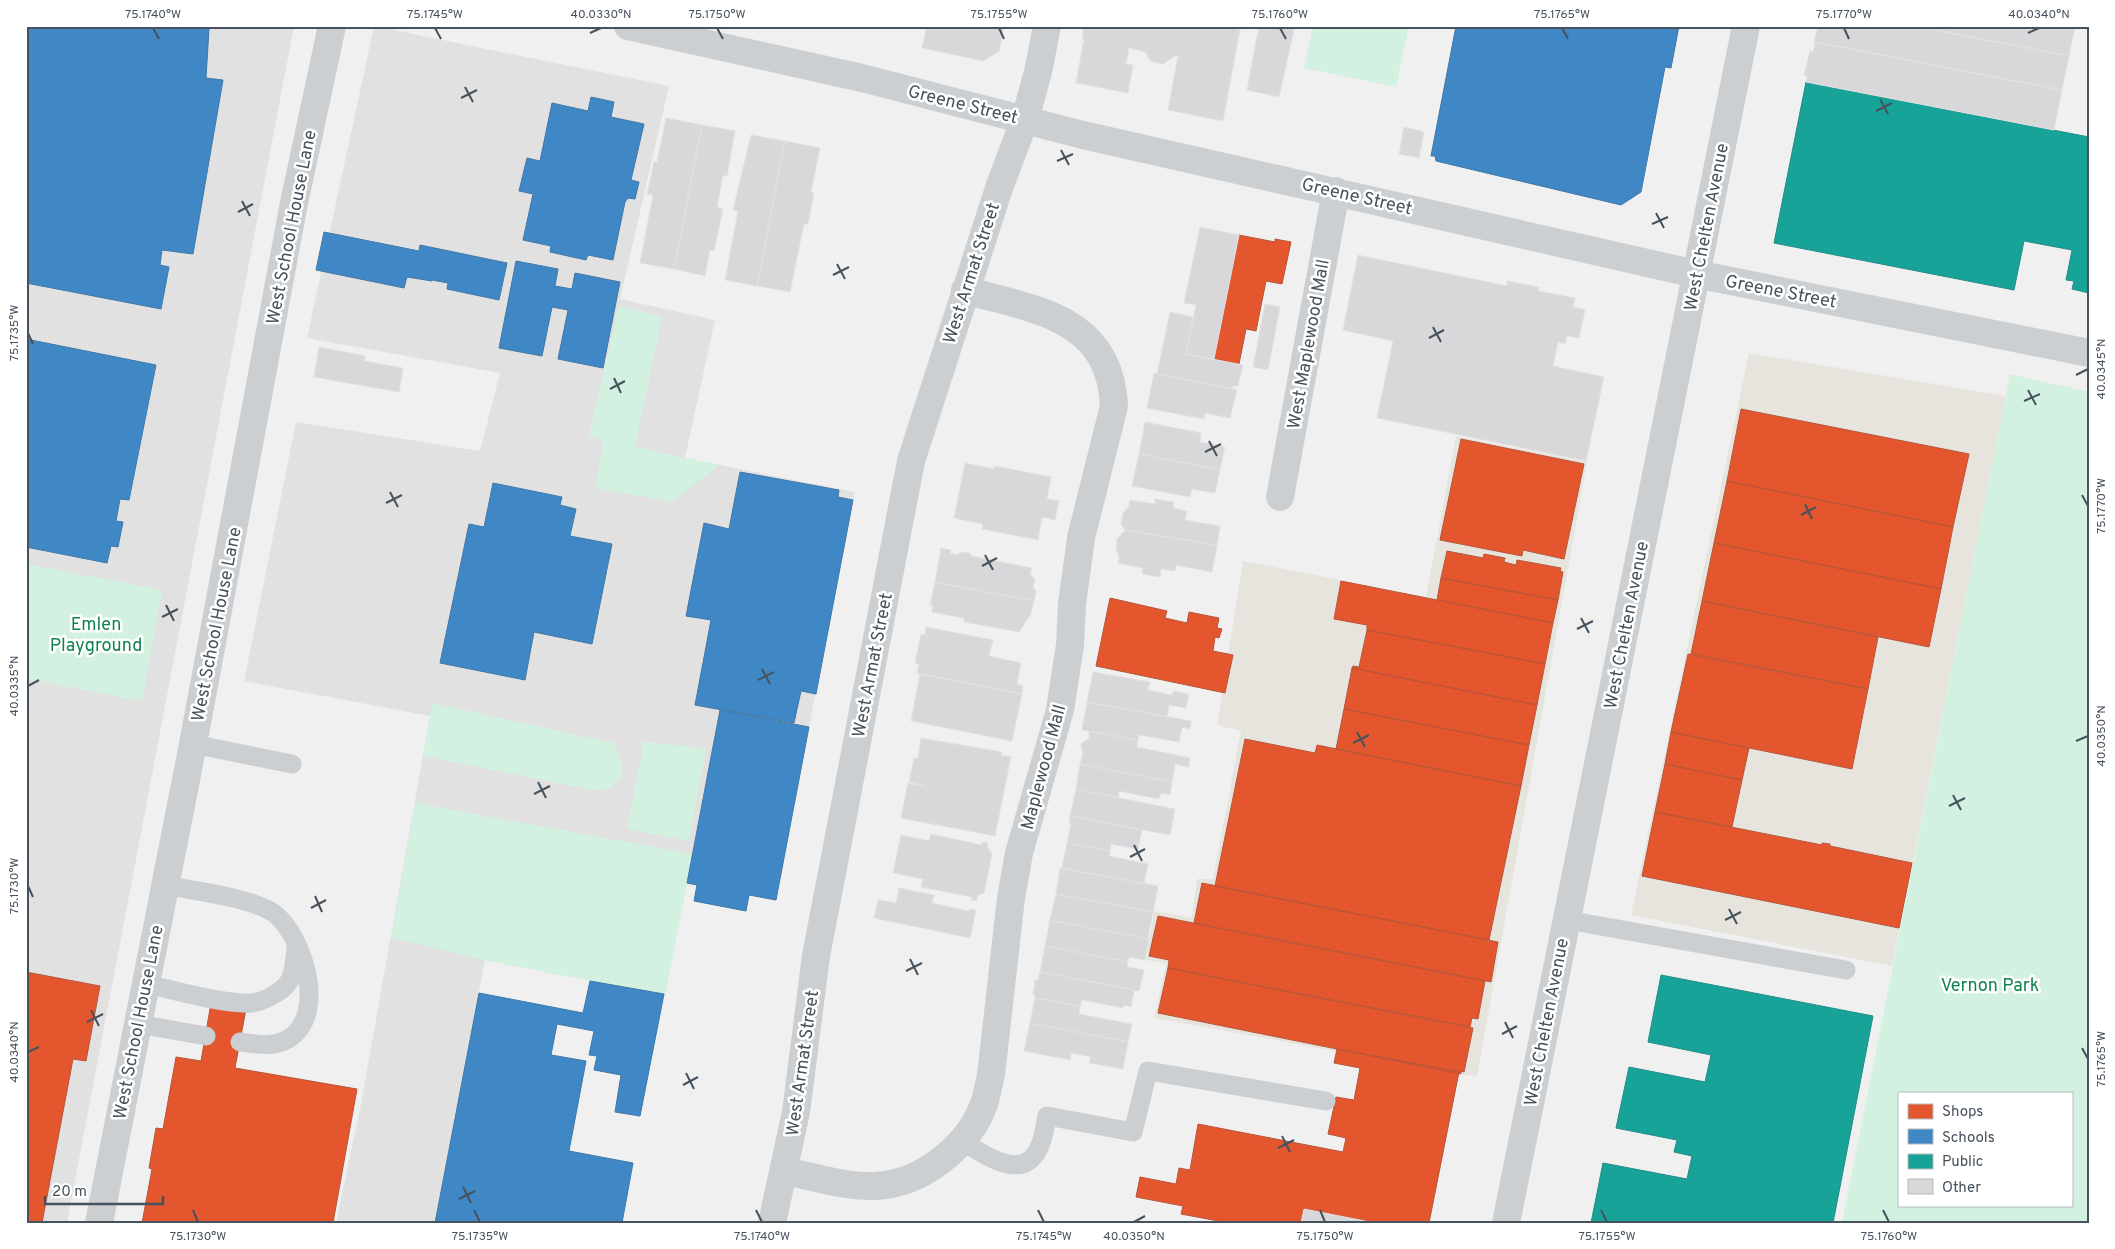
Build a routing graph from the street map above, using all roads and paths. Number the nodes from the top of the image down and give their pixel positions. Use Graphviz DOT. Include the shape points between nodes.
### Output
graph roads {
  1 [pos="332,26"];
  2 [pos="628,26"];
  3 [pos="1047,26"];
  4 [pos="1746,26"];
  5 [pos="1024,119"];
  6 [pos="1336,191"];
  7 [pos="1696,274"];
  8 [pos="965,290"];
  9 [pos="2089,352"];
  10 [pos="1280,497"];
  11 [pos="193,744"];
  12 [pos="292,764"];
  13 [pos="166,885"];
  14 [pos="1567,920"];
  15 [pos="296,941"];
  16 [pos="1846,970"];
  17 [pos="146,984"];
  18 [pos="138,1024"];
  19 [pos="206,1036"];
  20 [pos="240,1042"];
  21 [pos="1326,1100"];
  22 [pos="962,1141"];
  23 [pos="784,1171"];
  24 [pos="99,1223"];
  25 [pos="772,1223"];
  26 [pos="1506,1223"];
  1 -- 11 [label="street, West School House Lane" via="294,203"];
  2 -- 5 [label="street, Greene Street" via="870,80"];
  3 -- 5 [label="street, West Armat Street"];
  4 -- 7 [label="street, West Chelten Avenue"];
  5 -- 6 [label="street, Greene Street"];
  5 -- 8 [label="street, West Armat Street"];
  6 -- 7 [label="street, Greene Street"];
  6 -- 10 [label="street, West Maplewood Mall"];
  7 -- 9 [label="street, Greene Street"];
  7 -- 14 [label="street, West Chelten Avenue"];
  8 -- 22 [label="street, Maplewood Mall" via="1049,314 1069,322 1086,335 1108,370 1114,389 1114,406 1081,538 1060,710 1019,853 991,1075 984,1102"];
  8 -- 23 [label="street, West Armat Street" via="911,461 816,956 796,1112"];
  11 -- 12 [label="lane"];
  11 -- 13 [label="street, West School House Lane"];
  13 -- 15 [label="lane" via="261,906 276,915"];
  13 -- 17 [label="street, West School House Lane"];
  14 -- 16 [label="lane"];
  14 -- 26 [label="street, West Chelten Avenue"];
  15 -- 17 [label="lane" via="295,962 288,983 271,996 253,1003"];
  15 -- 20 [label="lane" via="309,988 308,1007 300,1028 288,1039 266,1046"];
  17 -- 18 [label="street, West School House Lane"];
  18 -- 19 [label="lane"];
  18 -- 24 [label="street, West School House Lane"];
  21 -- 22 [label="lane" via="1148,1071 1133,1132 1047,1116 1040,1146 1033,1158 1024,1163 1007,1164"];
  22 -- 23 [label="street, Maplewood Mall" via="930,1168 896,1183 856,1185"];
  23 -- 25 [label="street, West Armat Street"];
}
